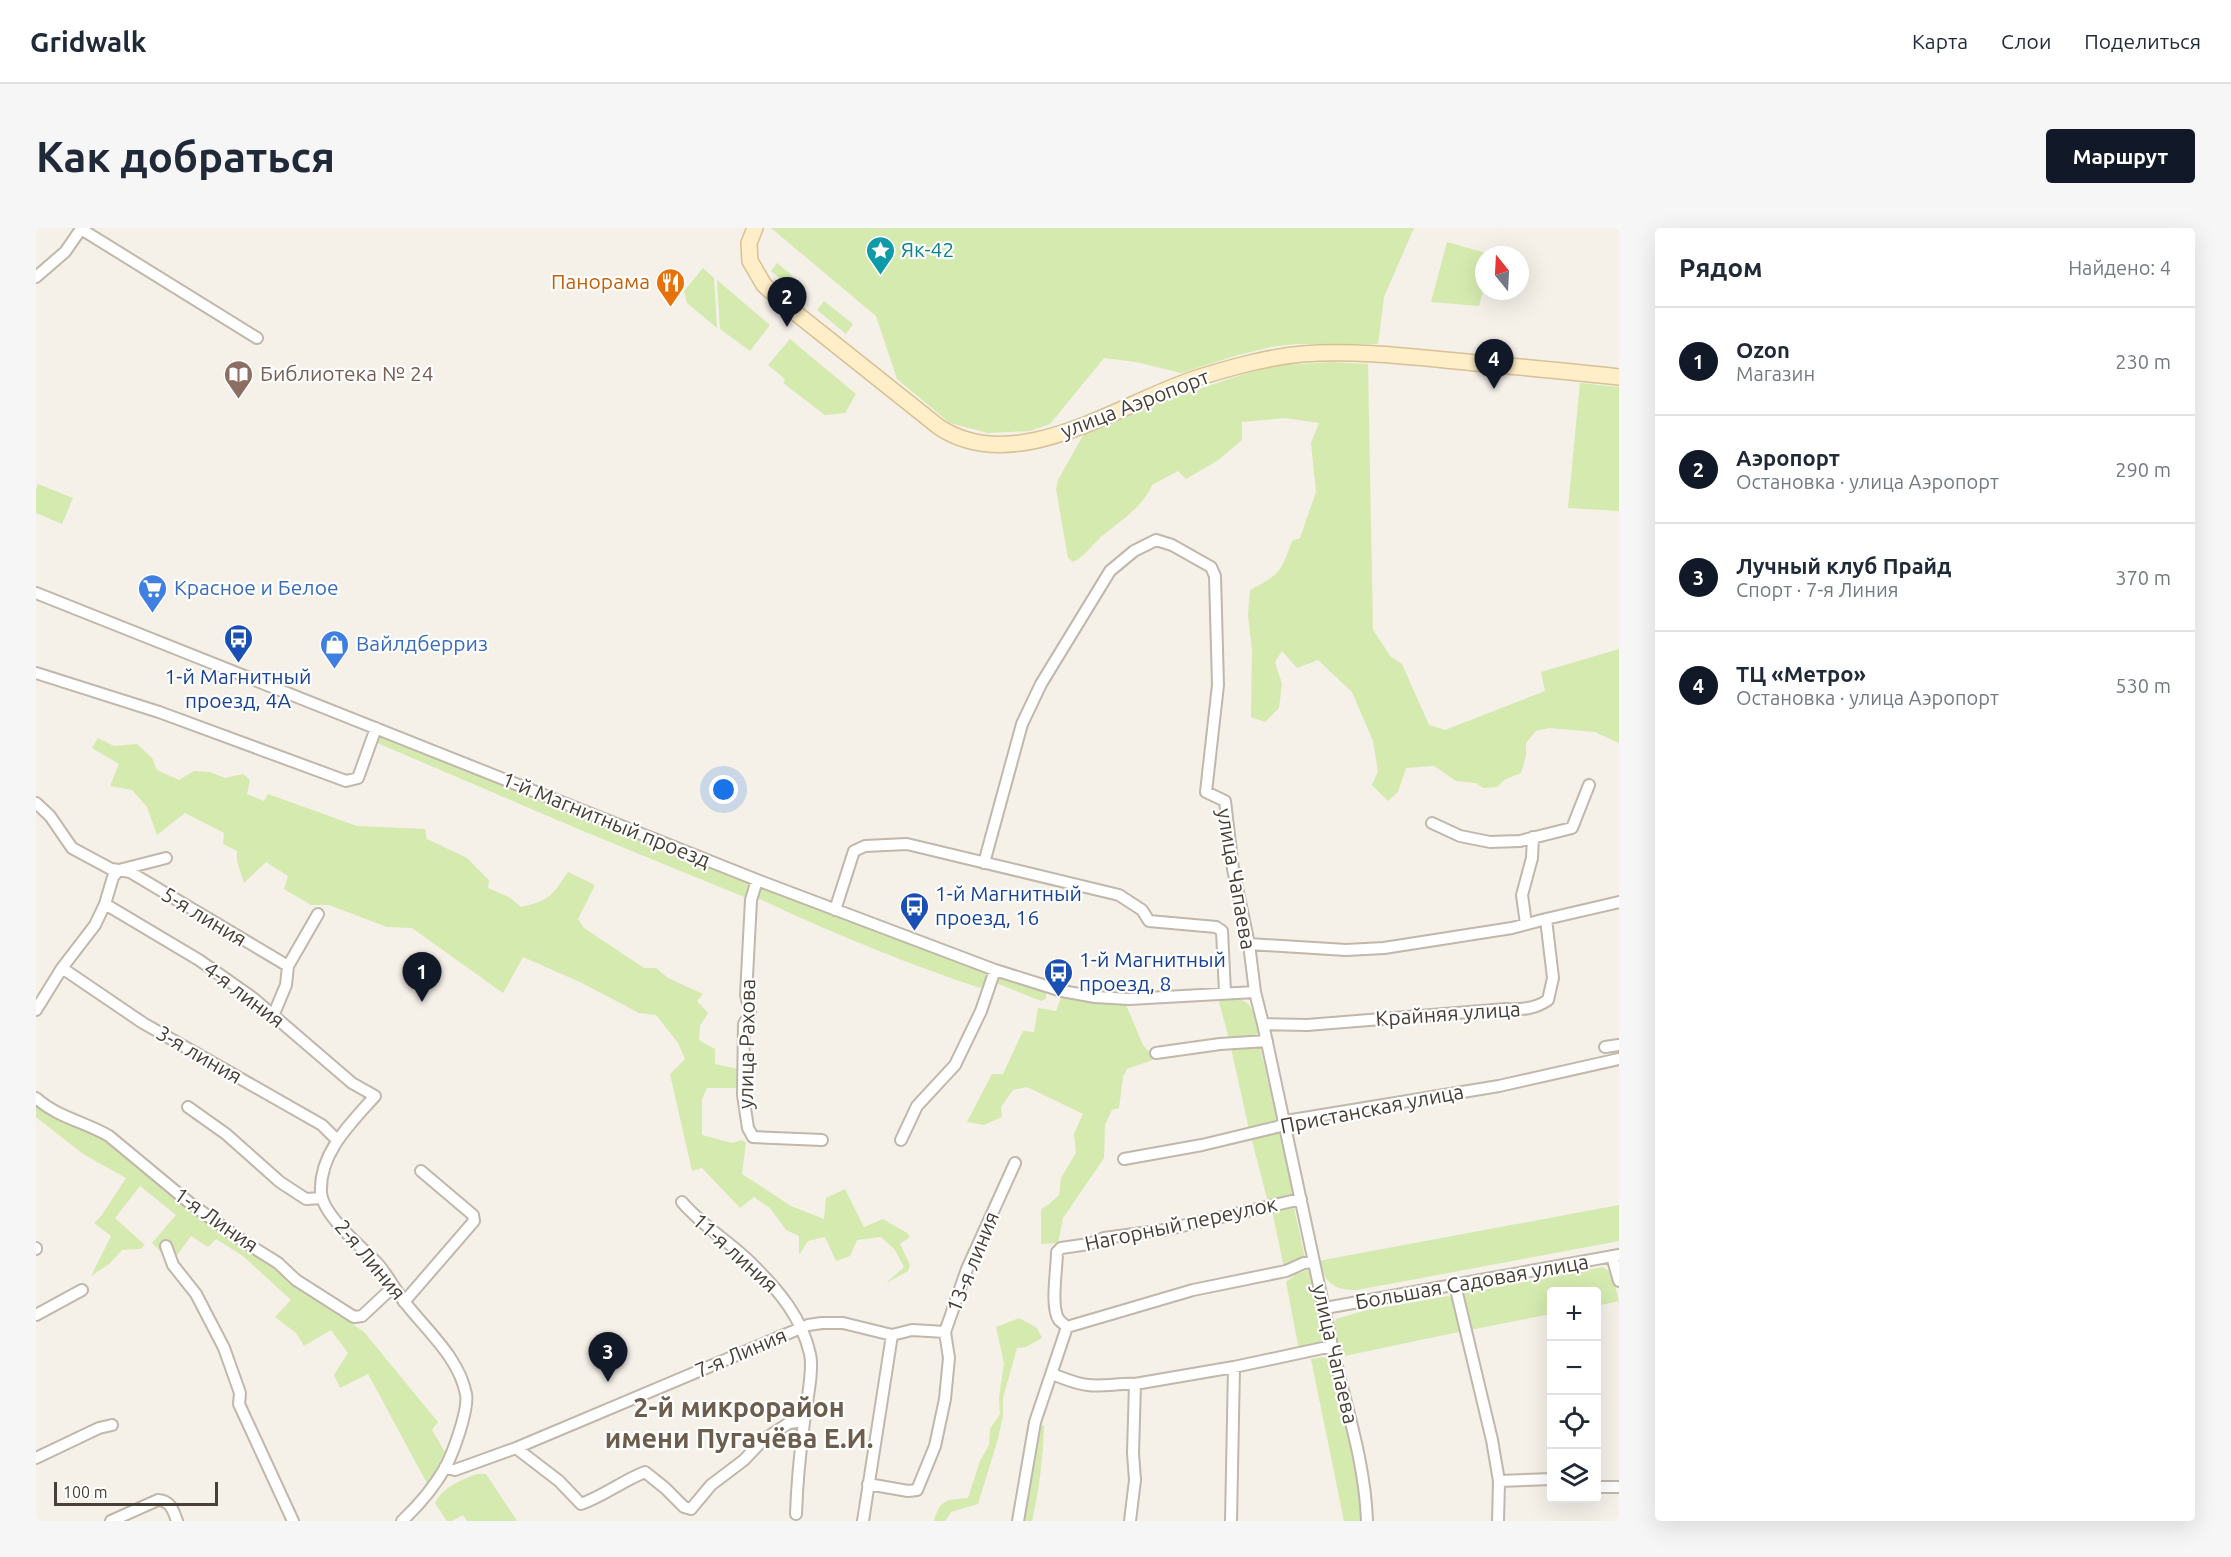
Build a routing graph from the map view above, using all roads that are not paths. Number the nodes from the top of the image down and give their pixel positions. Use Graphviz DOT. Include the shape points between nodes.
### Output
graph roads {
  1 [pos="755,228"];
  2 [pos="36,277"];
  3 [pos="257,338"];
  4 [pos="1619,377"];
  5 [pos="36,593"];
  6 [pos="36,673"];
  7 [pos="376,728"];
  8 [pos="1589,785"];
  9 [pos="36,803"];
  10 [pos="1432,823"];
  11 [pos="1533,837"];
  12 [pos="166,858"];
  13 [pos="984,863"];
  14 [pos="120,870"];
  15 [pos="757,880"];
  16 [pos="1619,903"];
  17 [pos="105,904"];
  18 [pos="835,910"];
  19 [pos="318,914"];
  20 [pos="1546,919"];
  21 [pos="1526,924"];
  22 [pos="1249,944"];
  23 [pos="288,966"];
  24 [pos="62,968"];
  25 [pos="995,970"];
  26 [pos="1225,992"];
  27 [pos="1255,992"];
  28 [pos="36,1010"];
  29 [pos="273,1016"];
  30 [pos="1263,1024"];
  31 [pos="1267,1041"];
  32 [pos="1619,1045"];
  33 [pos="1605,1047"];
  34 [pos="1156,1053"];
  35 [pos="1619,1059"];
  36 [pos="36,1098"];
  37 [pos="188,1107"];
  38 [pos="1284,1124"];
  39 [pos="337,1140"];
  40 [pos="822,1140"];
  41 [pos="901,1140"];
  42 [pos="1124,1160"];
  43 [pos="1015,1163"];
  44 [pos="422,1171"];
  45 [pos="322,1198"];
  46 [pos="1301,1199"];
  47 [pos="682,1202"];
  48 [pos="166,1246"];
  49 [pos="1615,1255"];
  50 [pos="1314,1262"];
  51 [pos="1619,1281"];
  52 [pos="1455,1285"];
  53 [pos="393,1287"];
  54 [pos="82,1290"];
  55 [pos="404,1302"];
  56 [pos="1325,1308"];
  57 [pos="36,1315"];
  58 [pos="800,1327"];
  59 [pos="1066,1327"];
  60 [pos="945,1332"];
  61 [pos="892,1335"];
  62 [pos="1332,1346"];
  63 [pos="1234,1367"];
  64 [pos="1052,1374"];
  65 [pos="1135,1384"];
  66 [pos="804,1421"];
  67 [pos="112,1425"];
  68 [pos="516,1448"];
  69 [pos="36,1458"];
  70 [pos="445,1467"];
  71 [pos="1547,1479"];
  72 [pos="1499,1481"];
  73 [pos="868,1484"];
  74 [pos="1601,1487"];
  75 [pos="1619,1487"];
  76 [pos="796,1514"];
  77 [pos="111,1521"];
  78 [pos="177,1521"];
  79 [pos="293,1521"];
  80 [pos="402,1521"];
  81 [pos="863,1521"];
  82 [pos="1018,1521"];
  83 [pos="1130,1521"];
  84 [pos="1231,1521"];
  85 [pos="1367,1521"];
  86 [pos="1498,1521"];
  1 -- 4 [label="main road, улица Аэропорт" via="749,243 750,261 764,285 939,427 985,445 1046,437 1198,378 1300,355 1428,357"];
  2 -- 3 [label="street" via="65,252 81,229"];
  5 -- 7 [label="street, 1-й Магнитный проезд"];
  6 -- 7 [label="street" via="159,712 346,781 358,778"];
  7 -- 15 [label="street, 1-й Магнитный проезд"];
  8 -- 11 [label="street" via="1572,828"];
  9 -- 14 [label="street, 5-я линия" via="72,848"];
  10 -- 11 [label="street" via="1460,836 1490,842"];
  11 -- 21 [label="street" via="1522,895"];
  12 -- 14 [label="street"];
  13 -- 18 [label="street" via="907,844 865,846 854,851"];
  13 -- 22 [label="street, улица Чапаева" via="1022,724 1041,684 1110,571 1134,551 1156,540 1210,567 1215,576 1218,685 1206,792 1225,801 1233,869"];
  13 -- 26 [label="street" via="1119,895 1142,910 1149,921 1216,927 1222,931"];
  14 -- 17 [label="street" via="113,877"];
  14 -- 23 [label="street, 5-я линия" via="130,872"];
  15 -- 18 [label="street, 1-й Магнитный проезд"];
  15 -- 40 [label="street, улица Рахова" via="751,900 746,995 750,1013 744,1024 742,1095 747,1128 753,1137"];
  16 -- 20 [label="street"];
  17 -- 24 [label="street" via="95,925"];
  17 -- 29 [label="street, 4-я линия" via="199,960"];
  18 -- 25 [label="street, 1-й Магнитный проезд"];
  19 -- 23 [label="street"];
  20 -- 21 [label="street"];
  20 -- 30 [label="street, Крайняя улица" via="1554,978 1548,1000 1541,1005 1520,1010 1307,1025"];
  21 -- 22 [label="street" via="1384,948 1346,950"];
  22 -- 27 [label="street, улица Чапаева"];
  23 -- 29 [label="street" via="286,985"];
  24 -- 28 [label="street"];
  24 -- 39 [label="street, 3-я линия" via="143,1023 322,1125"];
  25 -- 26 [label="street, 1-й Магнитный проезд" via="1095,997 1129,999"];
  25 -- 41 [label="street" via="981,1011 955,1065 917,1106"];
  26 -- 27 [label="street, 1-й Магнитный проезд"];
  27 -- 30 [label="street, улица Чапаева"];
  29 -- 39 [label="street, 4-я линия" via="352,1083 375,1096"];
  30 -- 31 [label="street, улица Чапаева"];
  31 -- 34 [label="street"];
  31 -- 38 [label="street, улица Чапаева"];
  32 -- 33 [label="street"];
  35 -- 38 [label="street, Пристанская улица" via="1499,1086"];
  36 -- 53 [label="street, 1-я Линия" via="48,1109 109,1136 191,1204 354,1317 362,1316"];
  37 -- 45 [label="street, 2-я Линия" via="226,1134 280,1182 306,1199"];
  38 -- 42 [label="street, Пристанская улица"];
  38 -- 46 [label="street, улица Чапаева"];
  39 -- 45 [label="street" via="326,1162"];
  43 -- 60 [label="street, 13-я линия" via="967,1269"];
  44 -- 55 [label="street" via="473,1215 474,1221"];
  45 -- 53 [label="street, 2-я Линия" via="346,1233 377,1263"];
  46 -- 50 [label="street, улица Чапаева"];
  46 -- 59 [label="street, Нагорный переулок" via="1061,1248 1056,1302 1059,1321"];
  47 -- 58 [label="street, 11-я линия" via="693,1216 759,1271 787,1301"];
  48 -- 79 [label="street" via="173,1265 196,1294 224,1348 240,1393 239,1404"];
  49 -- 51 [label="street"];
  49 -- 52 [label="street, Большая Садовая улица"];
  50 -- 56 [label="street, улица Чапаева"];
  50 -- 59 [label="street" via="1193,1290"];
  52 -- 56 [label="street, Большая Садовая улица"];
  52 -- 72 [label="street" via="1487,1412"];
  53 -- 55 [label="street, 2-я Линия"];
  54 -- 57 [label="street"];
  55 -- 70 [label="street, 2-я Линия" via="454,1362 466,1394 465,1416"];
  56 -- 62 [label="street, улица Чапаева"];
  58 -- 61 [label="street, 7-я Линия" via="843,1323"];
  58 -- 66 [label="street, 11-я линия" via="811,1356"];
  58 -- 68 [label="street, 7-я Линия"];
  59 -- 64 [label="street"];
  60 -- 61 [label="street, 7-я Линия" via="912,1330"];
  60 -- 73 [label="street, 13-я линия" via="949,1358 945,1399 935,1446 917,1490"];
  61 -- 73 [label="street"];
  62 -- 63 [label="street"];
  62 -- 85 [label="street, улица Чапаева" via="1355,1438"];
  63 -- 65 [label="street"];
  63 -- 84 [label="street"];
  64 -- 65 [label="street" via="1086,1385"];
  64 -- 82 [label="street" via="1035,1422"];
  65 -- 83 [label="street" via="1135,1480"];
  66 -- 68 [label="street" via="789,1423 763,1440 711,1485 691,1509 645,1472 582,1504"];
  66 -- 76 [label="street, 11-я линия"];
  67 -- 69 [label="street"];
  68 -- 70 [label="street, 7-я Линия" via="455,1470"];
  70 -- 80 [label="street, 2-я Линия"];
  71 -- 72 [label="street"];
  72 -- 86 [label="street"];
  73 -- 81 [label="street"];
  74 -- 75 [label="street"];
  77 -- 78 [label="street" via="158,1500 171,1505"];
}
